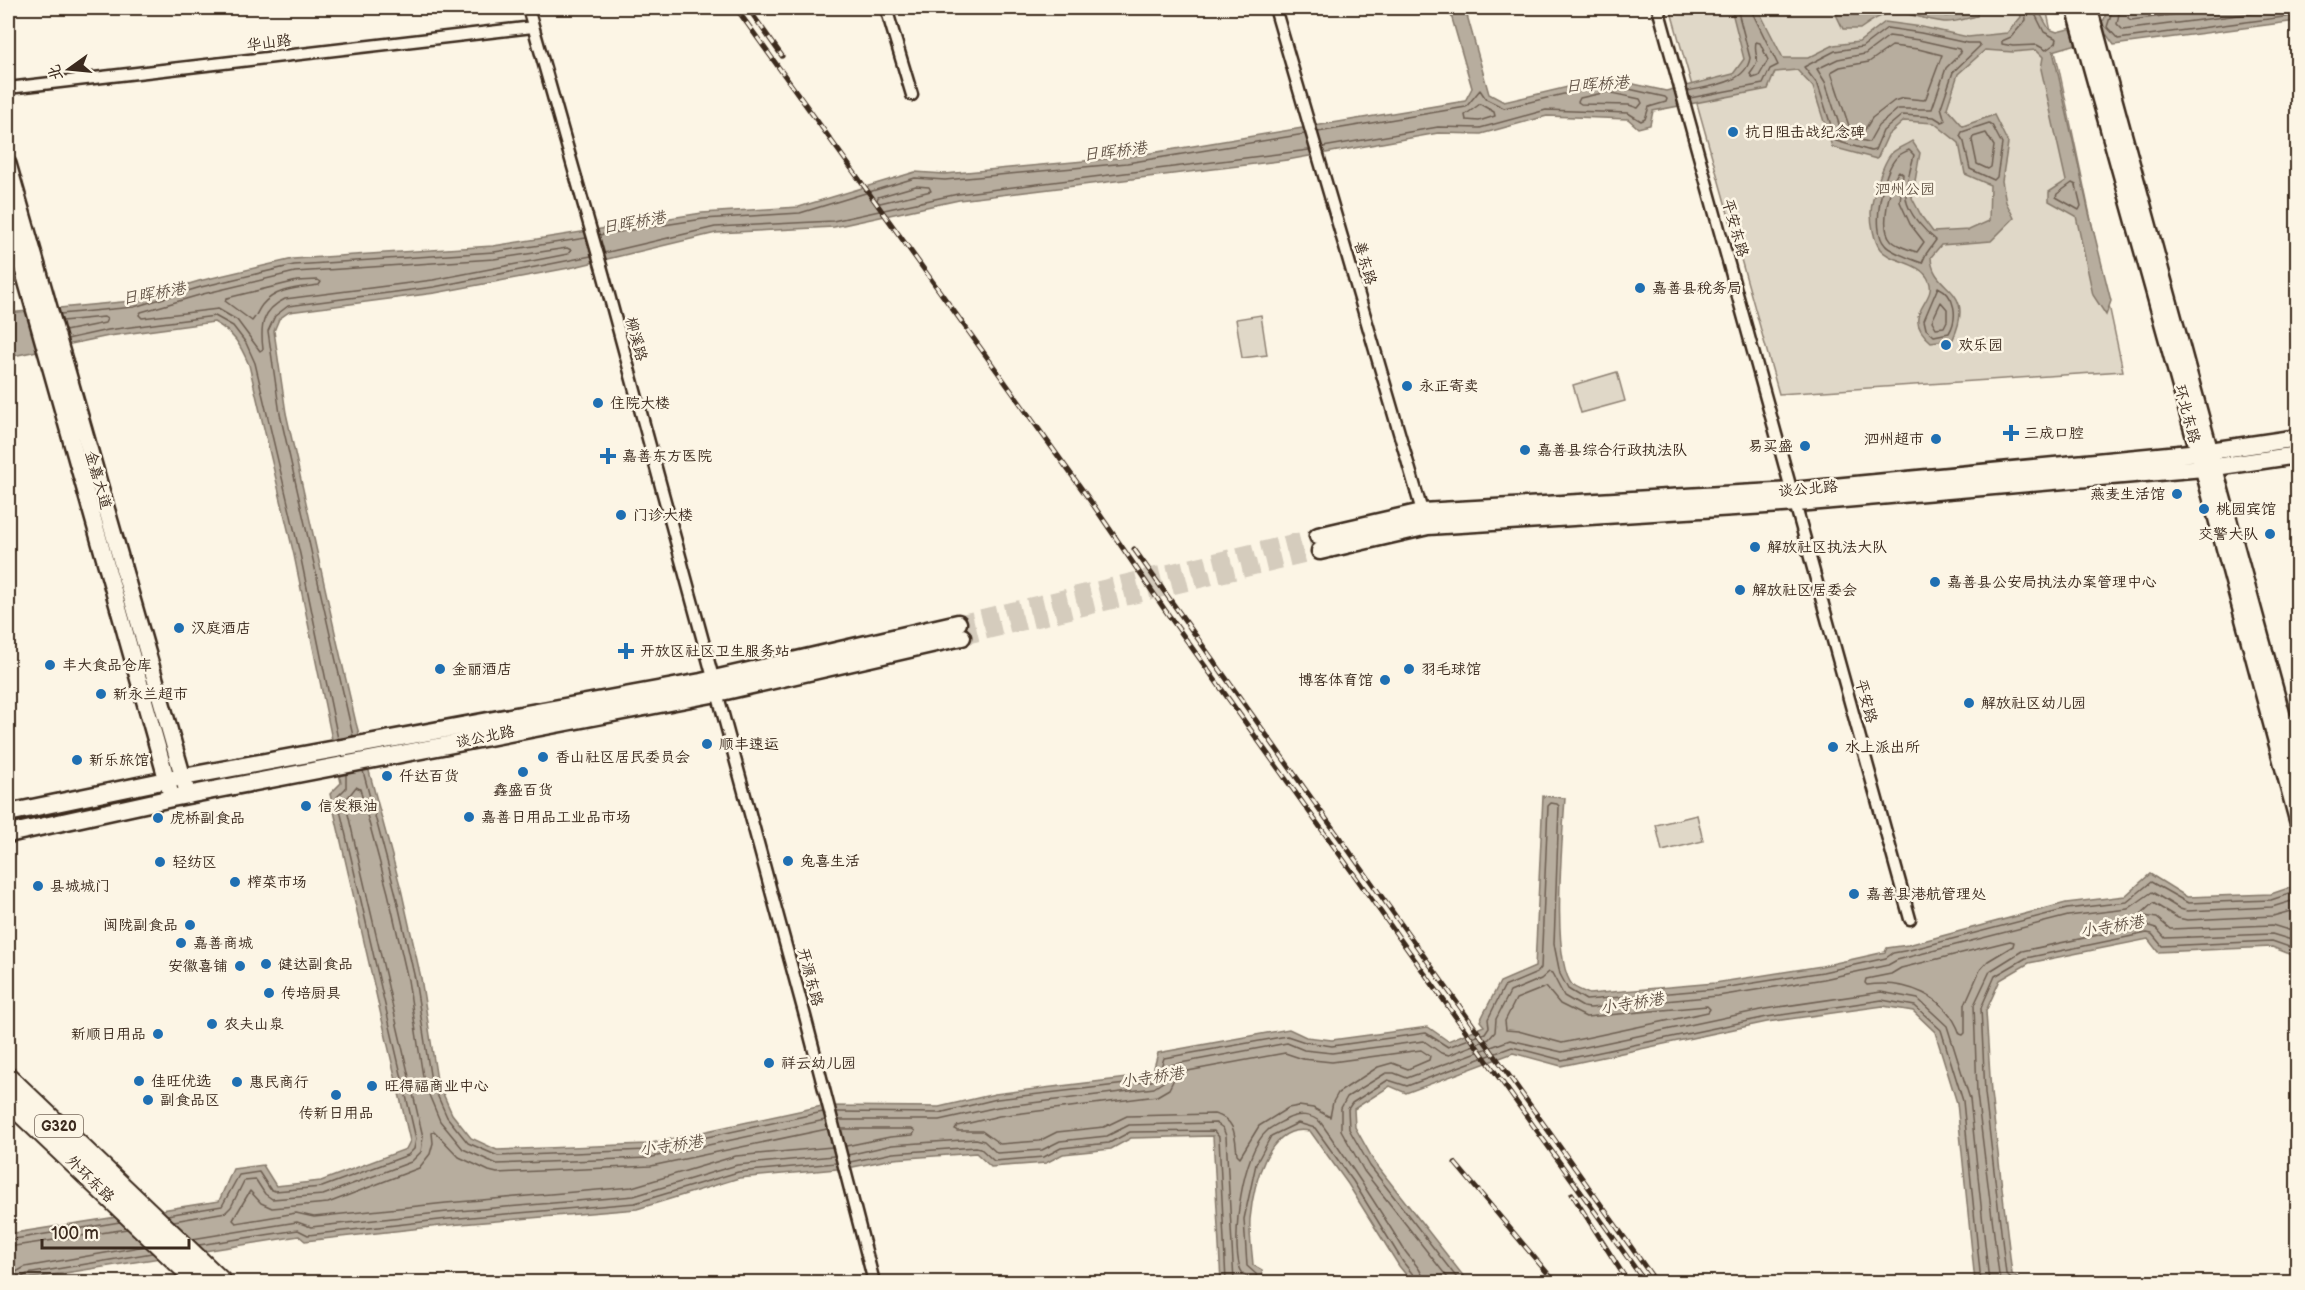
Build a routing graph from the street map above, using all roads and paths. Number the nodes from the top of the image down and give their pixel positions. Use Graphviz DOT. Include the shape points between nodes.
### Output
graph roads {
  1 [pos="528,8"];
  2 [pos="886,8"];
  3 [pos="1275,8"];
  4 [pos="1658,8"];
  5 [pos="2083,12"];
  6 [pos="534,27"];
  7 [pos="8,88"];
  8 [pos="912,95"];
  9 [pos="8,164"];
  10 [pos="8,216"];
  11 [pos="38,297"];
  12 [pos="2298,438"];
  13 [pos="2298,455"];
  14 [pos="2207,460"];
  15 [pos="1795,497"];
  16 [pos="1425,519"];
  17 [pos="1319,544"];
  18 [pos="960,630"];
  19 [pos="715,686"];
  20 [pos="2284,722"];
  21 [pos="330,759"];
  22 [pos="2298,774"];
  23 [pos="175,778"];
  24 [pos="180,797"];
  25 [pos="8,813"];
  26 [pos="2298,822"];
  27 [pos="8,834"];
  28 [pos="1910,919"];
  29 [pos="8,1078"];
  30 [pos="8,1100"];
  31 [pos="104,1181"];
  32 [pos="200,1282"];
  33 [pos="221,1282"];
  34 [pos="874,1282"];
  1 -- 6 [label="street, 柳溪路"];
  2 -- 8 [label="street"];
  3 -- 16 [label="street, 善东路"];
  4 -- 15 [label="street, 平安东路"];
  5 -- 14 [label="street, 环北东路"];
  6 -- 7 [label="street, 华山路"];
  6 -- 19 [label="street, 柳溪路"];
  9 -- 11 [label="street, 金嘉大道"];
  10 -- 11 [label="street, 金嘉大道"];
  11 -- 23 [label="street, 金嘉大道"];
  12 -- 14 [label="main road, 谈公北路"];
  13 -- 14 [label="main road, 谈公北路"];
  14 -- 15 [label="main road, 谈公北路"];
  14 -- 20 [label="street, 环北东路"];
  15 -- 16 [label="main road, 谈公北路"];
  15 -- 28 [label="street, 平安路"];
  16 -- 17 [label="main road, 谈公北路"];
  18 -- 19 [label="main road, 谈公北路"];
  19 -- 21 [label="main road, 谈公北路"];
  19 -- 34 [label="street, 开源东路"];
  20 -- 22 [label="street, 环北东路"];
  20 -- 26 [label="street, 环北东路"];
  21 -- 23 [label="main road, 谈公北路"];
  21 -- 24 [label="main road, 谈公北路"];
  23 -- 24 [label="street, 金嘉大道"];
  23 -- 25 [label="main road, 谈公北路"];
  24 -- 27 [label="main road, 谈公北路"];
  29 -- 31 [label="highway, 外环东路 / G320"];
  30 -- 31 [label="highway, 外环东路 / G320"];
  31 -- 32 [label="highway, 外环东路 / G320"];
  31 -- 33 [label="highway, 外环东路 / G320"];
}
